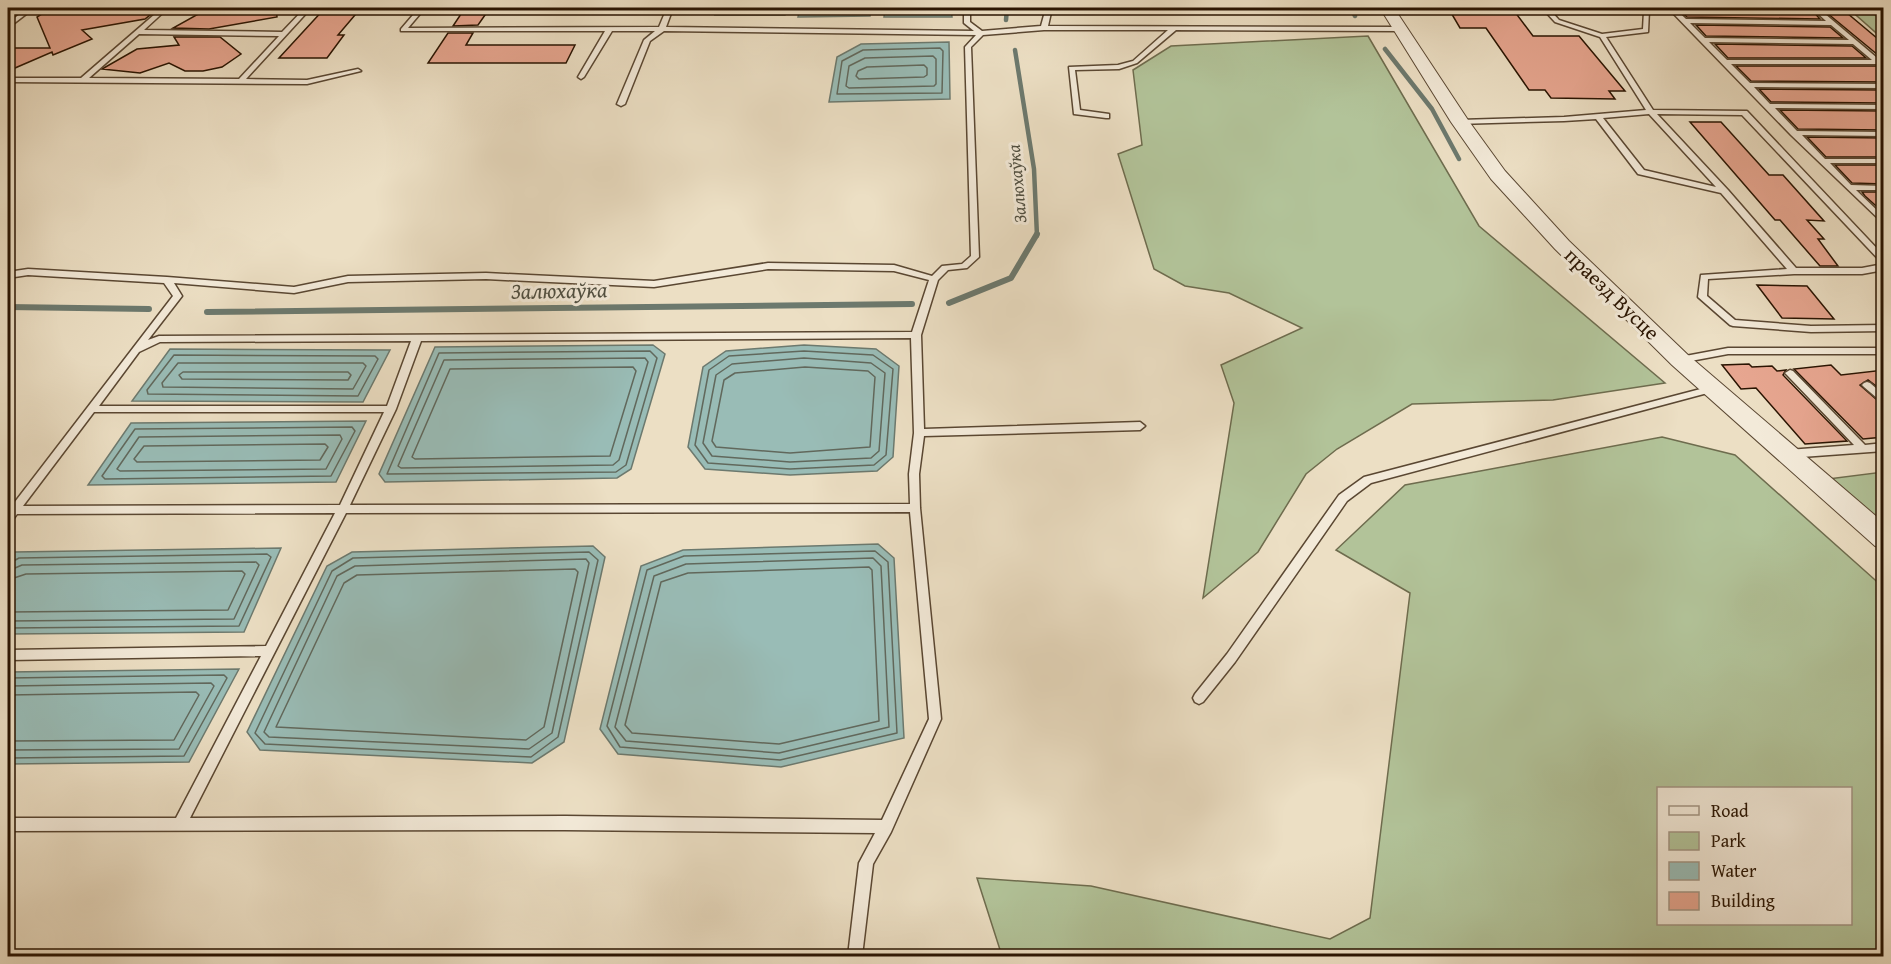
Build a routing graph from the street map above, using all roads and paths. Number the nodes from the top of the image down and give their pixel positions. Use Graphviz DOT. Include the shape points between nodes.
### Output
graph roads {
  1 [pos="31,8"];
  2 [pos="165,8"];
  3 [pos="308,8"];
  4 [pos="422,8"];
  5 [pos="670,8"];
  6 [pos="967,8"];
  7 [pos="1049,8"];
  8 [pos="1386,8"];
  9 [pos="1545,8"];
  10 [pos="1671,8"];
  11 [pos="1815,8"];
  12 [pos="1647,11"];
  13 [pos="1684,21"];
  14 [pos="1833,23"];
  15 [pos="8,26"];
  16 [pos="1044,28"];
  17 [pos="1175,28"];
  18 [pos="662,29"];
  19 [pos="1402,29"];
  20 [pos="609,30"];
  21 [pos="138,32"];
  22 [pos="981,33"];
  23 [pos="284,34"];
  24 [pos="1602,36"];
  25 [pos="1702,40"];
  26 [pos="1855,42"];
  27 [pos="1723,62"];
  28 [pos="1881,65"];
  29 [pos="358,70"];
  30 [pos="581,77"];
  31 [pos="84,79"];
  32 [pos="8,80"];
  33 [pos="241,81"];
  34 [pos="1746,85"];
  35 [pos="1884,86"];
  36 [pos="621,104"];
  37 [pos="1767,106"];
  38 [pos="1884,107"];
  39 [pos="1652,112"];
  40 [pos="1106,116"];
  41 [pos="1598,116"];
  42 [pos="1460,122"];
  43 [pos="1794,133"];
  44 [pos="1884,134"];
  45 [pos="1823,161"];
  46 [pos="1884,161"];
  47 [pos="1848,187"];
  48 [pos="1884,188"];
  49 [pos="1725,192"];
  50 [pos="1882,219"];
  51 [pos="1884,262"];
  52 [pos="1884,267"];
  53 [pos="1794,271"];
  54 [pos="8,275"];
  55 [pos="934,279"];
  56 [pos="167,280"];
  57 [pos="1884,328"];
  58 [pos="916,335"];
  59 [pos="417,338"];
  60 [pos="136,350"];
  61 [pos="1884,351"];
  62 [pos="1680,360"];
  63 [pos="1790,373"];
  64 [pos="1867,385"];
  65 [pos="1712,389"];
  66 [pos="1884,401"];
  67 [pos="91,409"];
  68 [pos="391,409"];
  69 [pos="1140,426"];
  70 [pos="919,433"];
  71 [pos="1884,447"];
  72 [pos="1863,449"];
  73 [pos="1786,454"];
  74 [pos="915,508"];
  75 [pos="343,509"];
  76 [pos="11,514"];
  77 [pos="1884,540"];
  78 [pos="270,651"];
  79 [pos="8,656"];
  80 [pos="1199,698"];
  81 [pos="180,824"];
  82 [pos="8,825"];
  83 [pos="886,826"];
  84 [pos="855,957"];
  1 -- 15 [label="lane"];
  2 -- 21 [label="lane"];
  3 -- 23 [label="lane"];
  4 -- 20 [label="lane" via="403,30"];
  5 -- 18 [label="lane"];
  6 -- 22 [label="lane" via="967,23"];
  7 -- 16 [label="lane"];
  8 -- 19 [label="street, праезд Вусце"];
  9 -- 24 [label="lane" via="1557,21"];
  10 -- 13 [label="lane"];
  11 -- 14 [label="lane"];
  12 -- 24 [label="lane" via="1646,31"];
  13 -- 14 [label="lane"];
  13 -- 25 [label="lane"];
  14 -- 26 [label="lane"];
  16 -- 17 [label="lane"];
  16 -- 22 [label="lane"];
  17 -- 19 [label="lane"];
  17 -- 40 [label="lane" via="1135,62 1119,67 1071,68 1077,112"];
  18 -- 20 [label="lane"];
  18 -- 22 [label="lane"];
  18 -- 36 [label="lane" via="647,40"];
  19 -- 42 [label="street, праезд Вусце"];
  20 -- 30 [label="lane"];
  21 -- 23 [label="lane"];
  21 -- 31 [label="lane"];
  22 -- 55 [label="lane" via="968,47 975,257 964,266 945,268"];
  23 -- 33 [label="lane"];
  24 -- 39 [label="lane"];
  25 -- 26 [label="lane"];
  25 -- 27 [label="lane"];
  26 -- 28 [label="lane"];
  27 -- 28 [label="lane"];
  27 -- 34 [label="lane"];
  29 -- 33 [label="lane" via="307,82"];
  31 -- 32 [label="lane"];
  31 -- 33 [label="lane"];
  34 -- 35 [label="lane"];
  34 -- 37 [label="lane"];
  37 -- 38 [label="lane"];
  37 -- 43 [label="lane"];
  39 -- 41 [label="lane"];
  39 -- 49 [label="lane"];
  39 -- 51 [label="lane" via="1744,113"];
  41 -- 42 [label="lane"];
  41 -- 49 [label="lane" via="1641,172"];
  42 -- 62 [label="street, праезд Вусце" via="1498,175 1562,245"];
  43 -- 44 [label="lane"];
  43 -- 45 [label="lane"];
  45 -- 46 [label="lane"];
  45 -- 47 [label="lane"];
  47 -- 48 [label="lane"];
  47 -- 50 [label="lane"];
  49 -- 53 [label="lane"];
  52 -- 53 [label="lane" via="1862,271"];
  53 -- 57 [label="lane" via="1704,277 1702,297 1732,324"];
  54 -- 56 [label="lane" via="28,272"];
  55 -- 56 [label="lane" via="894,268 768,266 654,284 486,276 348,279 294,290"];
  55 -- 58 [label="lane"];
  56 -- 60 [label="lane" via="178,296"];
  58 -- 59 [label="lane"];
  58 -- 70 [label="lane"];
  59 -- 60 [label="lane" via="159,339"];
  59 -- 68 [label="lane"];
  60 -- 67 [label="lane"];
  61 -- 62 [label="lane" via="1728,351"];
  62 -- 65 [label="street, праезд Вусце"];
  63 -- 72 [label="lane"];
  64 -- 66 [label="lane"];
  65 -- 73 [label="street, праезд Вусце"];
  65 -- 80 [label="lane" via="1368,480 1343,498"];
  67 -- 68 [label="lane"];
  67 -- 76 [label="lane"];
  68 -- 75 [label="lane"];
  69 -- 70 [label="lane"];
  70 -- 74 [label="lane"];
  71 -- 72 [label="lane"];
  72 -- 73 [label="lane"];
  73 -- 77 [label="street, праезд Вусце"];
  74 -- 75 [label="lane"];
  74 -- 83 [label="lane" via="935,719"];
  75 -- 76 [label="lane"];
  75 -- 78 [label="lane"];
  78 -- 79 [label="lane"];
  78 -- 81 [label="lane"];
  81 -- 82 [label="lane"];
  81 -- 83 [label="lane"];
  83 -- 84 [label="lane" via="866,862"];
}
